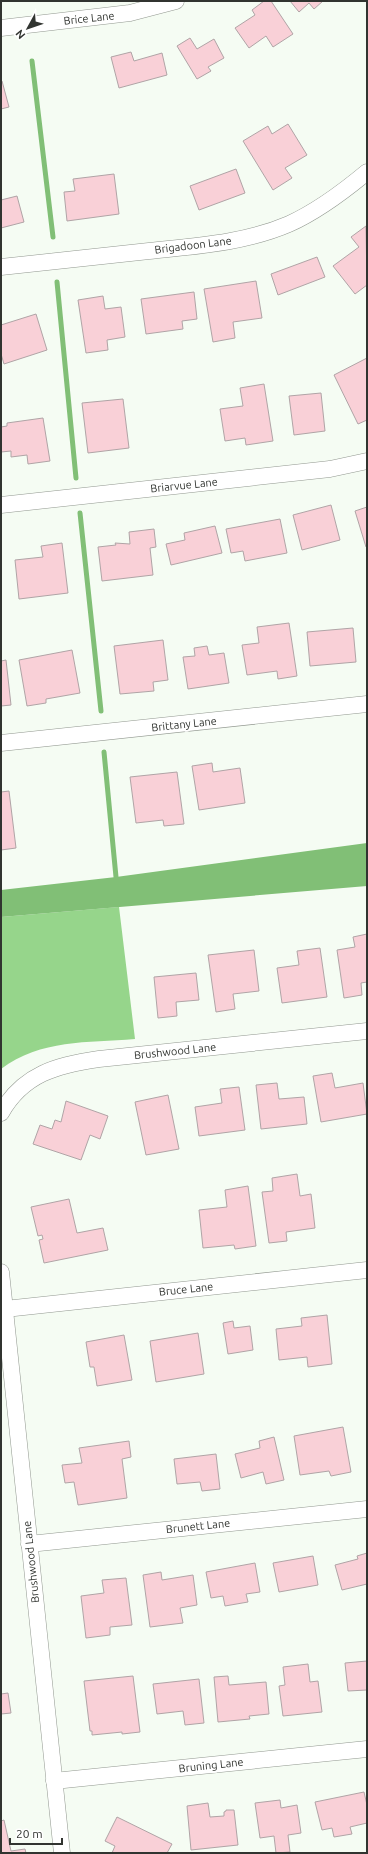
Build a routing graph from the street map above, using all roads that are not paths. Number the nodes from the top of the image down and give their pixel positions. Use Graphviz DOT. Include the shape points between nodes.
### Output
graph roads {
  1 [pos="176,1"];
  2 [pos="1,28"];
  3 [pos="367,172"];
  4 [pos="1,267"];
  5 [pos="367,461"];
  6 [pos="1,505"];
  7 [pos="367,704"];
  8 [pos="1,743"];
  9 [pos="367,1031"];
  10 [pos="1,1113"];
  11 [pos="367,1270"];
  12 [pos="1,1272"];
  13 [pos="5,1309"];
  14 [pos="367,1509"];
  15 [pos="30,1544"];
  16 [pos="367,1749"];
  17 [pos="54,1782"];
  18 [pos="62,1853"];
  1 -- 2 [label="street, Brice Lane" via="130,13"];
  3 -- 4 [label="street, Brigadoon Lane" via="335,197 301,218 248,237 201,245"];
  5 -- 6 [label="street, Briarvue Lane" via="330,469"];
  7 -- 8 [label="street, Brittany Lane"];
  9 -- 10 [label="street, Brushwood Lane" via="66,1064 42,1073 20,1087"];
  11 -- 13 [label="street, Bruce Lane"];
  12 -- 13 [label="street, Brushwood Lane"];
  13 -- 15 [label="street, Brushwood Lane"];
  14 -- 15 [label="street, Brunett Lane"];
  15 -- 17 [label="street, Brushwood Lane"];
  16 -- 17 [label="street, Bruning Lane"];
  17 -- 18 [label="street, Brushwood Lane"];
}
